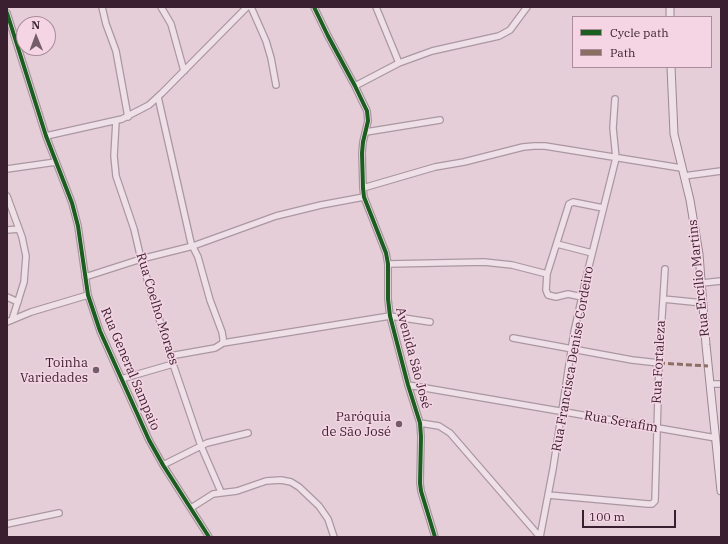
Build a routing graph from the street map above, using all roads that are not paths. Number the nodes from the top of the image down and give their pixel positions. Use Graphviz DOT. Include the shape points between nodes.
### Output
graph roads {
  1 [pos="102,7"];
  2 [pos="161,7"];
  3 [pos="247,7"];
  4 [pos="251,7"];
  5 [pos="314,7"];
  6 [pos="376,7"];
  7 [pos="527,7"];
  8 [pos="7,13"];
  9 [pos="399,63"];
  10 [pos="671,68"];
  11 [pos="184,71"];
  12 [pos="276,85"];
  13 [pos="355,86"];
  14 [pos="158,97"];
  15 [pos="615,99"];
  16 [pos="128,117"];
  17 [pos="440,120"];
  18 [pos="116,121"];
  19 [pos="366,132"];
  20 [pos="46,136"];
  21 [pos="616,158"];
  22 [pos="56,162"];
  23 [pos="681,168"];
  24 [pos="7,169"];
  25 [pos="721,171"];
  26 [pos="684,176"];
  27 [pos="363,188"];
  28 [pos="7,196"];
  29 [pos="364,197"];
  30 [pos="603,208"];
  31 [pos="19,229"];
  32 [pos="7,230"];
  33 [pos="556,244"];
  34 [pos="193,246"];
  35 [pos="592,253"];
  36 [pos="141,259"];
  37 [pos="388,264"];
  38 [pos="665,269"];
  39 [pos="547,274"];
  40 [pos="85,277"];
  41 [pos="721,281"];
  42 [pos="702,283"];
  43 [pos="88,294"];
  44 [pos="7,297"];
  45 [pos="582,297"];
  46 [pos="663,299"];
  47 [pos="18,302"];
  48 [pos="703,303"];
  49 [pos="390,316"];
  50 [pos="9,321"];
  51 [pos="430,322"];
  52 [pos="513,338"];
  53 [pos="223,342"];
  54 [pos="572,348"];
  55 [pos="170,356"];
  56 [pos="659,363"];
  57 [pos="173,364"];
  58 [pos="121,379"];
  59 [pos="710,384"];
  60 [pos="721,384"];
  61 [pos="408,385"];
  62 [pos="562,411"];
  63 [pos="420,423"];
  64 [pos="656,428"];
  65 [pos="248,433"];
  66 [pos="716,438"];
  67 [pos="201,446"];
  68 [pos="719,455"];
  69 [pos="163,465"];
  70 [pos="721,491"];
  71 [pos="221,492"];
  72 [pos="548,495"];
  73 [pos="191,508"];
  74 [pos="59,514"];
  75 [pos="7,524"];
  76 [pos="209,537"];
  77 [pos="334,537"];
  78 [pos="436,537"];
  79 [pos="540,537"];
  1 -- 16 [label="street" via="116,51"];
  2 -- 11 [label="street" via="171,24"];
  3 -- 11 [label="street"];
  4 -- 12 [label="street" via="261,26"];
  5 -- 13 [label="street, Avenida São José"];
  6 -- 9 [label="street"];
  7 -- 9 [label="street" via="505,33 432,51"];
  8 -- 20 [label="street, Rua General Sampaio"];
  9 -- 13 [label="street"];
  10 -- 23 [label="street, Rua Ercílio Martins" via="674,134"];
  11 -- 14 [label="street"];
  13 -- 19 [label="street, Avenida São José" via="367,111"];
  14 -- 16 [label="street"];
  14 -- 34 [label="street"];
  15 -- 21 [label="street, Rua Francisca Denise Cordeiro"];
  16 -- 18 [label="street"];
  17 -- 19 [label="street"];
  18 -- 20 [label="street"];
  18 -- 36 [label="street, Rua Coelho Moraes" via="115,170"];
  19 -- 27 [label="street, Avenida São José" via="362,153"];
  20 -- 22 [label="street, Rua General Sampaio"];
  21 -- 23 [label="street"];
  21 -- 27 [label="street" via="534,146 430,168"];
  21 -- 30 [label="street, Rua Francisca Denise Cordeiro"];
  22 -- 24 [label="street"];
  22 -- 40 [label="street, Rua General Sampaio" via="78,226"];
  23 -- 26 [label="street, Rua Ercílio Martins"];
  25 -- 26 [label="street"];
  26 -- 42 [label="street, Rua Ercílio Martins" via="696,230"];
  27 -- 29 [label="street, Avenida São José"];
  28 -- 31 [label="street"];
  29 -- 34 [label="street" via="276,216"];
  29 -- 37 [label="street, Avenida São José" via="384,245"];
  30 -- 33 [label="street" via="570,202"];
  30 -- 35 [label="street, Rua Francisca Denise Cordeiro"];
  31 -- 32 [label="street"];
  31 -- 47 [label="street" via="26,261 24,282"];
  33 -- 35 [label="street"];
  33 -- 39 [label="street"];
  34 -- 36 [label="street"];
  34 -- 53 [label="street" via="222,332"];
  35 -- 45 [label="street, Rua Francisca Denise Cordeiro"];
  36 -- 40 [label="street"];
  36 -- 55 [label="street, Rua Coelho Moraes"];
  37 -- 39 [label="street" via="484,262"];
  37 -- 49 [label="street, Avenida São José"];
  38 -- 46 [label="street, Rua Fortaleza"];
  39 -- 45 [label="street" via="548,295 556,297 568,294"];
  40 -- 43 [label="street, Rua General Sampaio"];
  41 -- 42 [label="street"];
  42 -- 48 [label="street, Rua Ercílio Martins"];
  43 -- 50 [label="street"];
  43 -- 58 [label="street, Rua General Sampaio" via="100,331"];
  44 -- 47 [label="street"];
  45 -- 54 [label="street, Rua Francisca Denise Cordeiro"];
  46 -- 48 [label="street"];
  46 -- 56 [label="street, Rua Fortaleza"];
  47 -- 50 [label="street"];
  48 -- 59 [label="street, Rua Ercílio Martins"];
  49 -- 51 [label="street"];
  49 -- 53 [label="street"];
  49 -- 61 [label="street, Avenida São José"];
  52 -- 54 [label="street"];
  53 -- 55 [label="street" via="215,348"];
  54 -- 56 [label="street"];
  54 -- 62 [label="street, Rua Francisca Denise Cordeiro"];
  55 -- 57 [label="street, Rua Coelho Moraes"];
  56 -- 64 [label="street, Rua Fortaleza"];
  57 -- 58 [label="street"];
  57 -- 67 [label="street, Rua Coelho Moraes"];
  58 -- 69 [label="street, Rua General Sampaio"];
  59 -- 60 [label="street"];
  59 -- 66 [label="street, Rua Ercílio Martins"];
  61 -- 62 [label="street, Rua Serafim"];
  61 -- 63 [label="street, Avenida São José"];
  62 -- 64 [label="street, Rua Serafim"];
  62 -- 72 [label="street, Rua Francisca Denise Cordeiro"];
  63 -- 78 [label="street, Avenida São José" via="421,491"];
  63 -- 79 [label="street" via="439,426 450,433"];
  64 -- 66 [label="street, Rua Serafim"];
  64 -- 72 [label="street, Rua Fortaleza" via="654,503"];
  65 -- 67 [label="street"];
  66 -- 68 [label="street, Rua Ercílio Martins"];
  67 -- 69 [label="street"];
  67 -- 71 [label="street, Rua Coelho Moraes"];
  68 -- 70 [label="street, Rua Ercílio Martins"];
  69 -- 73 [label="street, Rua General Sampaio"];
  71 -- 73 [label="street" via="205,498"];
  71 -- 77 [label="street" via="237,491 266,481 291,482 300,487 322,509"];
  72 -- 79 [label="street, Rua Francisca Denise Cordeiro"];
  73 -- 76 [label="street, Rua General Sampaio"];
  74 -- 75 [label="street"];
}
